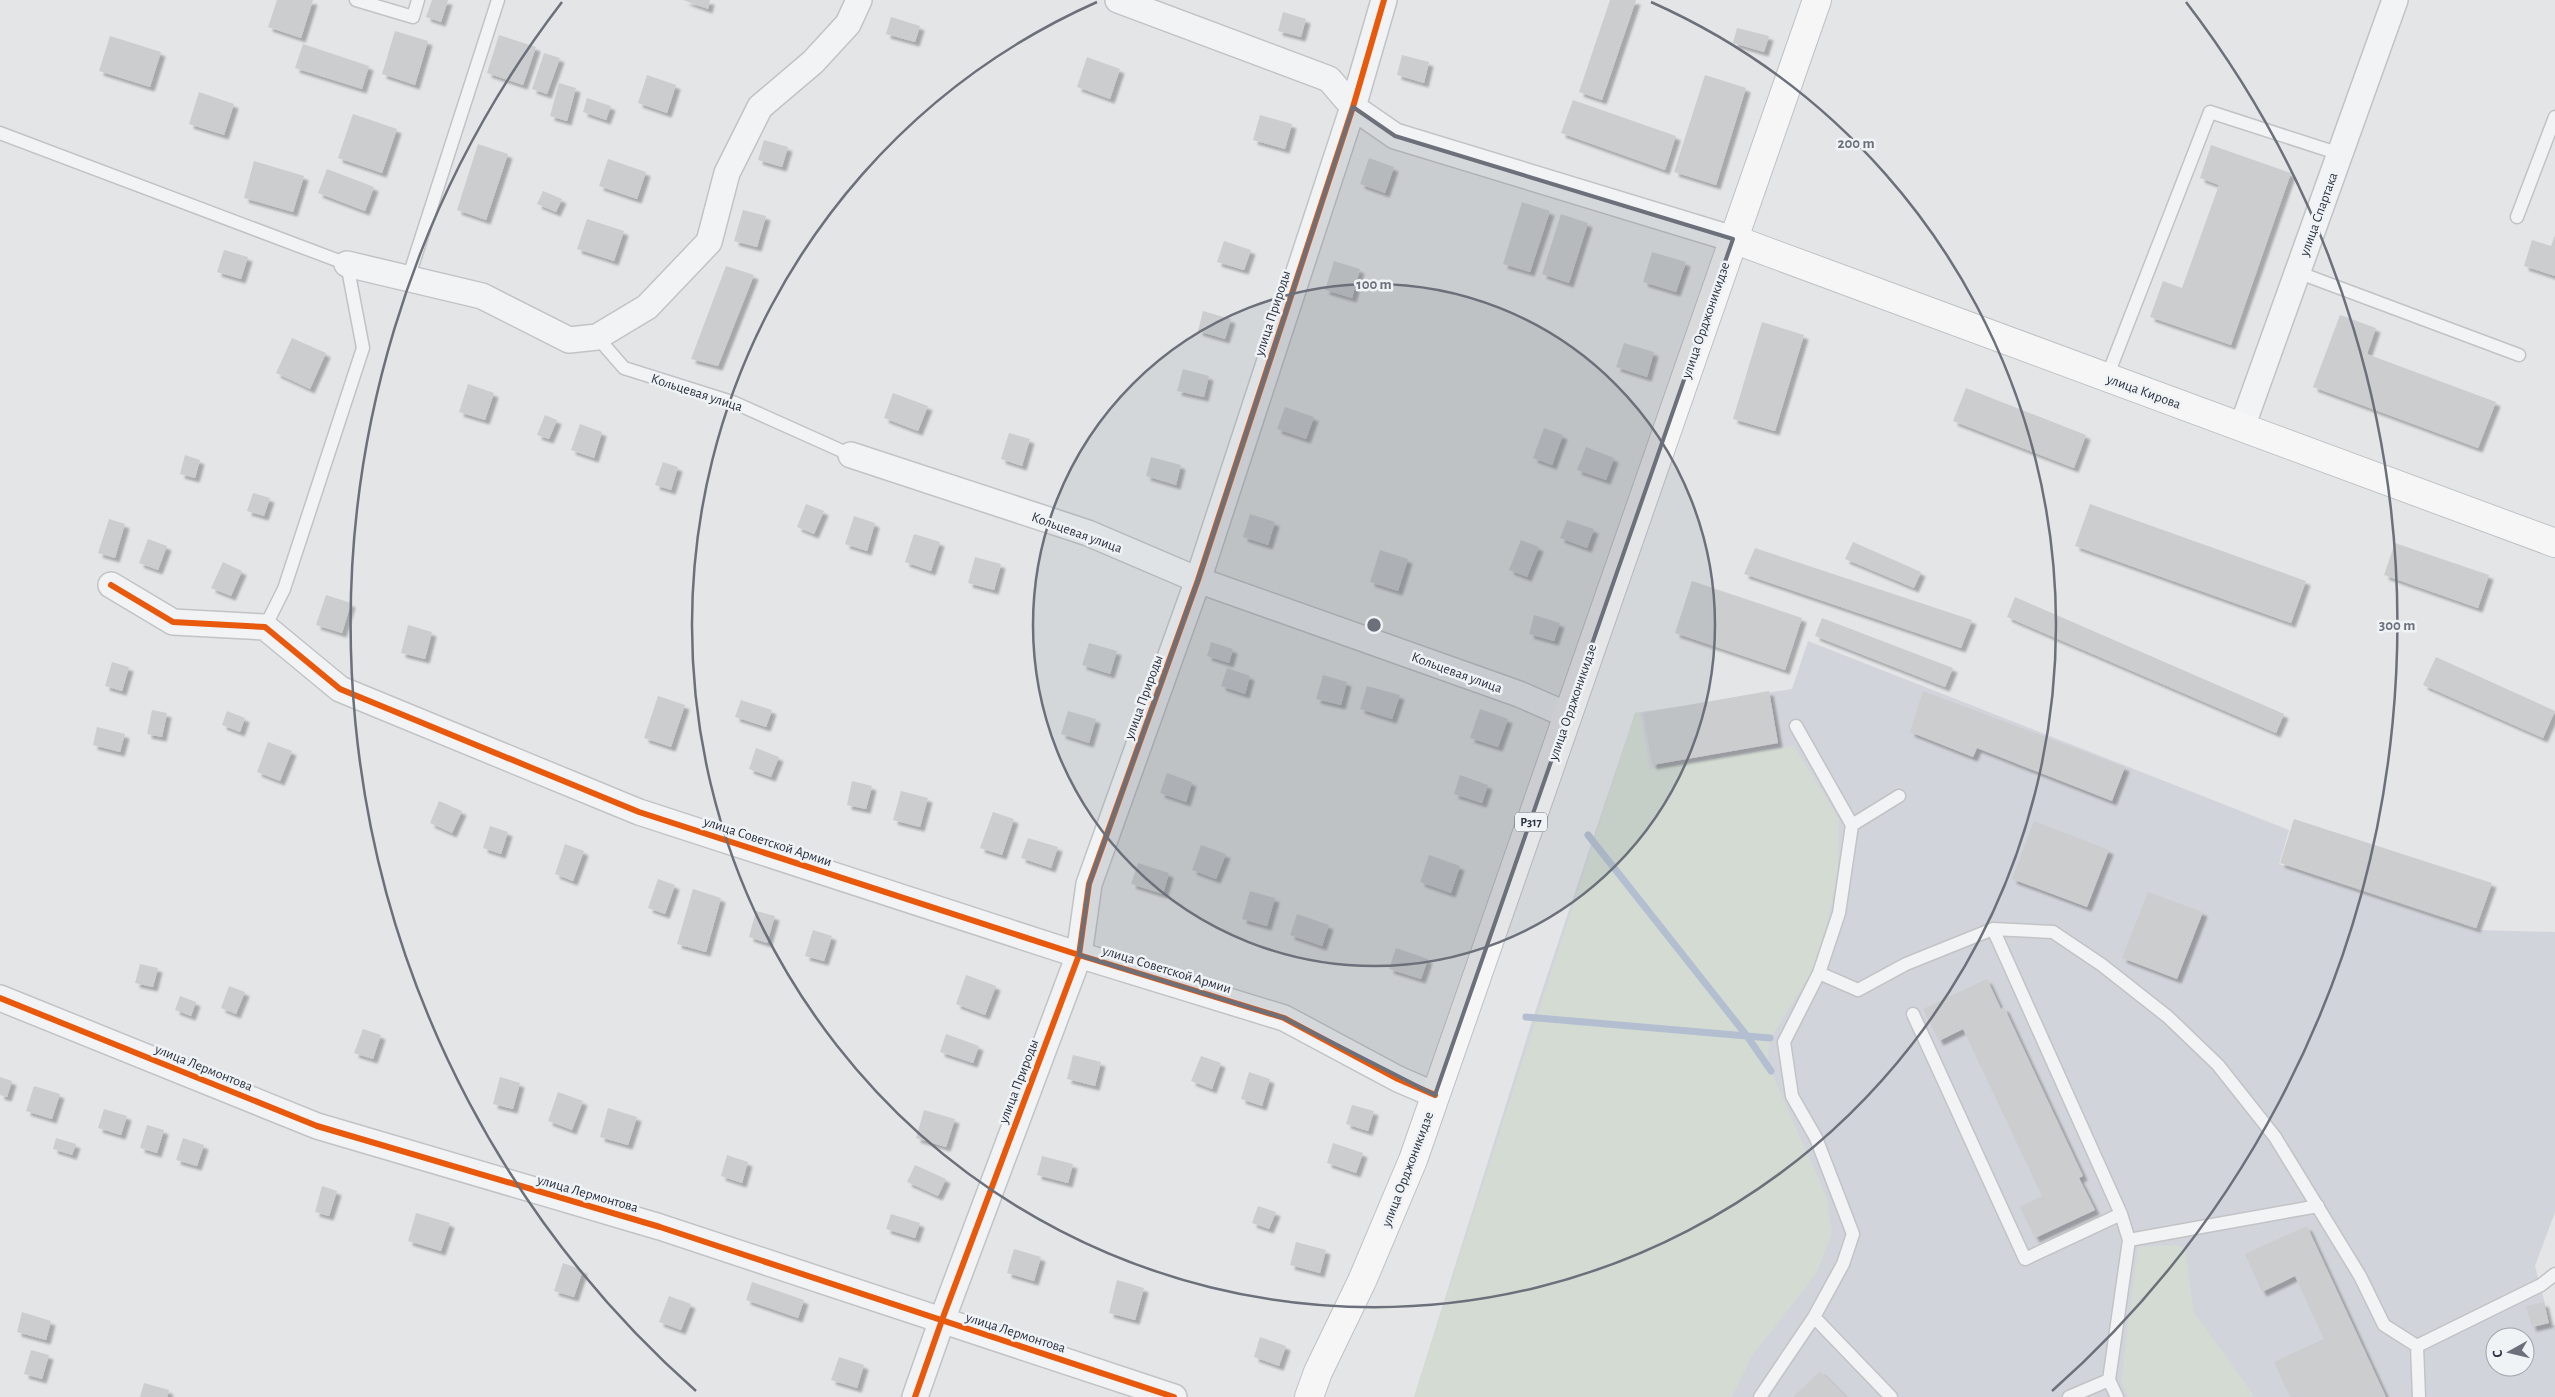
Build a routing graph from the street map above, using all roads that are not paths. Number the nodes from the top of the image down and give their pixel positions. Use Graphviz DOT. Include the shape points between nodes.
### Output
graph roads {
  1 [pos="356,0"];
  2 [pos="418,0"];
  3 [pos="498,0"];
  4 [pos="859,0"];
  5 [pos="1118,0"];
  6 [pos="1384,0"];
  7 [pos="1817,0"];
  8 [pos="2395,0"];
  9 [pos="1353,107"];
  10 [pos="2555,117"];
  11 [pos="0,133"];
  12 [pos="2340,154"];
  13 [pos="2518,216"];
  14 [pos="1733,239"];
  15 [pos="347,264"];
  16 [pos="2298,272"];
  17 [pos="408,278"];
  18 [pos="597,337"];
  19 [pos="2518,355"];
  20 [pos="2107,377"];
  21 [pos="2242,427"];
  22 [pos="851,455"];
  23 [pos="2555,543"];
  24 [pos="1198,580"];
  25 [pos="111,585"];
  26 [pos="265,627"];
  27 [pos="1567,715"];
  28 [pos="1796,726"];
  29 [pos="1899,796"];
  30 [pos="1852,825"];
  31 [pos="1993,929"];
  32 [pos="1079,955"];
  33 [pos="1819,973"];
  34 [pos="0,998"];
  35 [pos="1912,1014"];
  36 [pos="1435,1095"];
  37 [pos="2318,1206"];
  38 [pos="2121,1214"];
  39 [pos="2130,1240"];
  40 [pos="2555,1274"];
  41 [pos="1814,1316"];
  42 [pos="942,1320"];
  43 [pos="2417,1346"];
  44 [pos="2109,1380"];
  45 [pos="1761,1396"];
  46 [pos="915,1397"];
  47 [pos="1174,1397"];
  48 [pos="1309,1397"];
  49 [pos="1891,1397"];
  50 [pos="2069,1397"];
  51 [pos="2117,1397"];
  52 [pos="2419,1397"];
  1 -- 2 [label="lane" via="413,17"];
  3 -- 17 [label="lane"];
  4 -- 18 [label="street" via="848,24 813,62 760,107 727,173 709,242 647,307"];
  5 -- 9 [label="street" via="1329,78"];
  6 -- 9 [label="street, улица Природы"];
  7 -- 14 [label="main road, улица Орджоникидзе"];
  8 -- 12 [label="street, улица Спартака"];
  9 -- 14 [label="street" via="1395,136"];
  9 -- 24 [label="street, улица Природы"];
  10 -- 13 [label="lane"];
  11 -- 15 [label="lane"];
  12 -- 16 [label="street, улица Спартака"];
  12 -- 20 [label="lane" via="2210,112"];
  14 -- 20 [label="main road, улица Кирова"];
  14 -- 27 [label="main road, улица Орджоникидзе / Р317"];
  15 -- 17 [label="street"];
  15 -- 26 [label="lane" via="363,348 284,589"];
  16 -- 19 [label="lane"];
  16 -- 21 [label="street, улица Спартака"];
  17 -- 18 [label="street" via="482,296 568,340"];
  18 -- 22 [label="lane, Кольцевая улица" via="624,368 735,403"];
  20 -- 21 [label="main road, улица Кирова"];
  21 -- 23 [label="main road, улица Кирова"];
  22 -- 24 [label="street, Кольцевая улица" via="1088,533"];
  24 -- 27 [label="street, Кольцевая улица" via="1519,694"];
  24 -- 32 [label="street, улица Природы" via="1090,884"];
  25 -- 26 [label="street" via="173,622"];
  26 -- 32 [label="street, улица Советской Армии" via="340,689 639,812"];
  27 -- 36 [label="main road, улица Орджоникидзе / Р317"];
  28 -- 30 [label="lane"];
  29 -- 30 [label="lane"];
  30 -- 33 [label="lane" via="1838,913"];
  31 -- 33 [label="lane" via="1906,964 1858,990"];
  31 -- 37 [label="lane" via="2053,932 2102,965 2168,1017 2218,1065 2275,1137"];
  31 -- 38 [label="lane"];
  32 -- 36 [label="street, улица Советской Армии" via="1284,1018"];
  32 -- 42 [label="street, улица Природы"];
  33 -- 41 [label="lane" via="1784,1042 1792,1096 1816,1138 1852,1234 1842,1264"];
  34 -- 42 [label="street, улица Лермонтова" via="318,1126 660,1227"];
  35 -- 38 [label="lane" via="2025,1259"];
  36 -- 48 [label="main road, улица Орджоникидзе / Р317" via="1385,1228"];
  37 -- 39 [label="lane"];
  37 -- 43 [label="lane" via="2360,1276 2384,1325"];
  38 -- 39 [label="lane"];
  39 -- 44 [label="lane"];
  40 -- 43 [label="lane" via="2541,1285"];
  41 -- 45 [label="lane"];
  41 -- 49 [label="lane"];
  42 -- 46 [label="street, улица Природы"];
  42 -- 47 [label="street, улица Лермонтова"];
  43 -- 52 [label="lane"];
  44 -- 50 [label="lane"];
  44 -- 51 [label="lane"];
}
